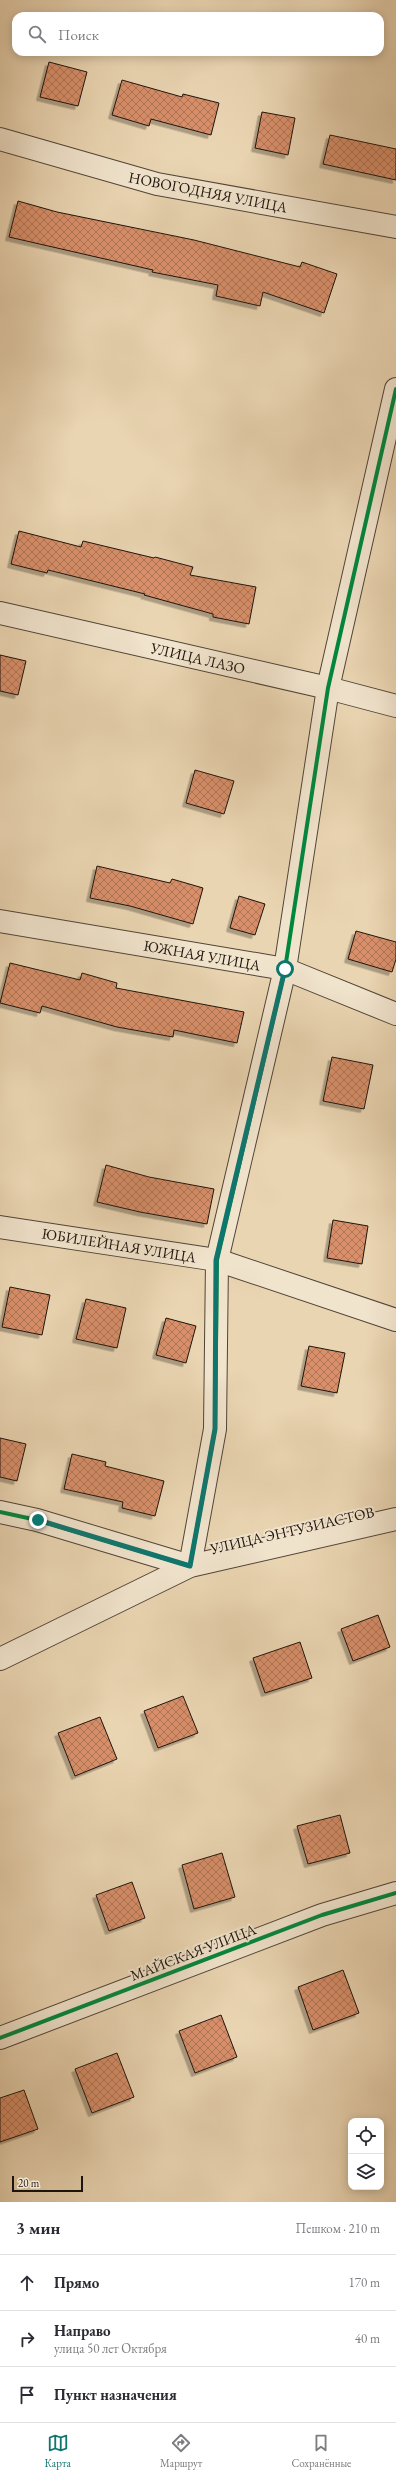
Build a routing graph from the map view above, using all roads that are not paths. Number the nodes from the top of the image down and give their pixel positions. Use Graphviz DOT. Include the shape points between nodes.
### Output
graph roads {
  1 [pos="0,140"];
  2 [pos="396,228"];
  3 [pos="396,388"];
  4 [pos="0,613"];
  5 [pos="328,688"];
  6 [pos="396,706"];
  7 [pos="0,920"];
  8 [pos="285,969"];
  9 [pos="396,1014"];
  10 [pos="0,1227"];
  11 [pos="216,1260"];
  12 [pos="396,1320"];
  13 [pos="0,1512"];
  14 [pos="396,1518"];
  15 [pos="190,1566"];
  16 [pos="0,1660"];
  17 [pos="396,1893"];
  18 [pos="0,2038"];
  1 -- 2 [label="street, НОВОГОДНЯЯ УЛИЦА" via="156,184"];
  3 -- 5 [label="street"];
  4 -- 5 [label="street, УЛИЦА ЛАЗО"];
  5 -- 6 [label="street, УЛИЦА ЛАЗО"];
  5 -- 8 [label="street"];
  7 -- 8 [label="street, ЮЖНАЯ УЛИЦА"];
  8 -- 9 [label="street, ЮЖНАЯ УЛИЦА"];
  8 -- 11 [label="street"];
  10 -- 11 [label="street, ЮБИЛЕЙНАЯ УЛИЦА"];
  11 -- 12 [label="street, ЮБИЛЕЙНАЯ УЛИЦА"];
  11 -- 15 [label="street" via="215,1429"];
  13 -- 15 [label="street" via="38,1520"];
  14 -- 15 [label="street, УЛИЦА ЭНТУЗИАСТОВ"];
  15 -- 16 [label="street, УЛИЦА ЭНТУЗИАСТОВ"];
  17 -- 18 [label="street, МАЙСКАЯ УЛИЦА" via="322,1915"];
}
